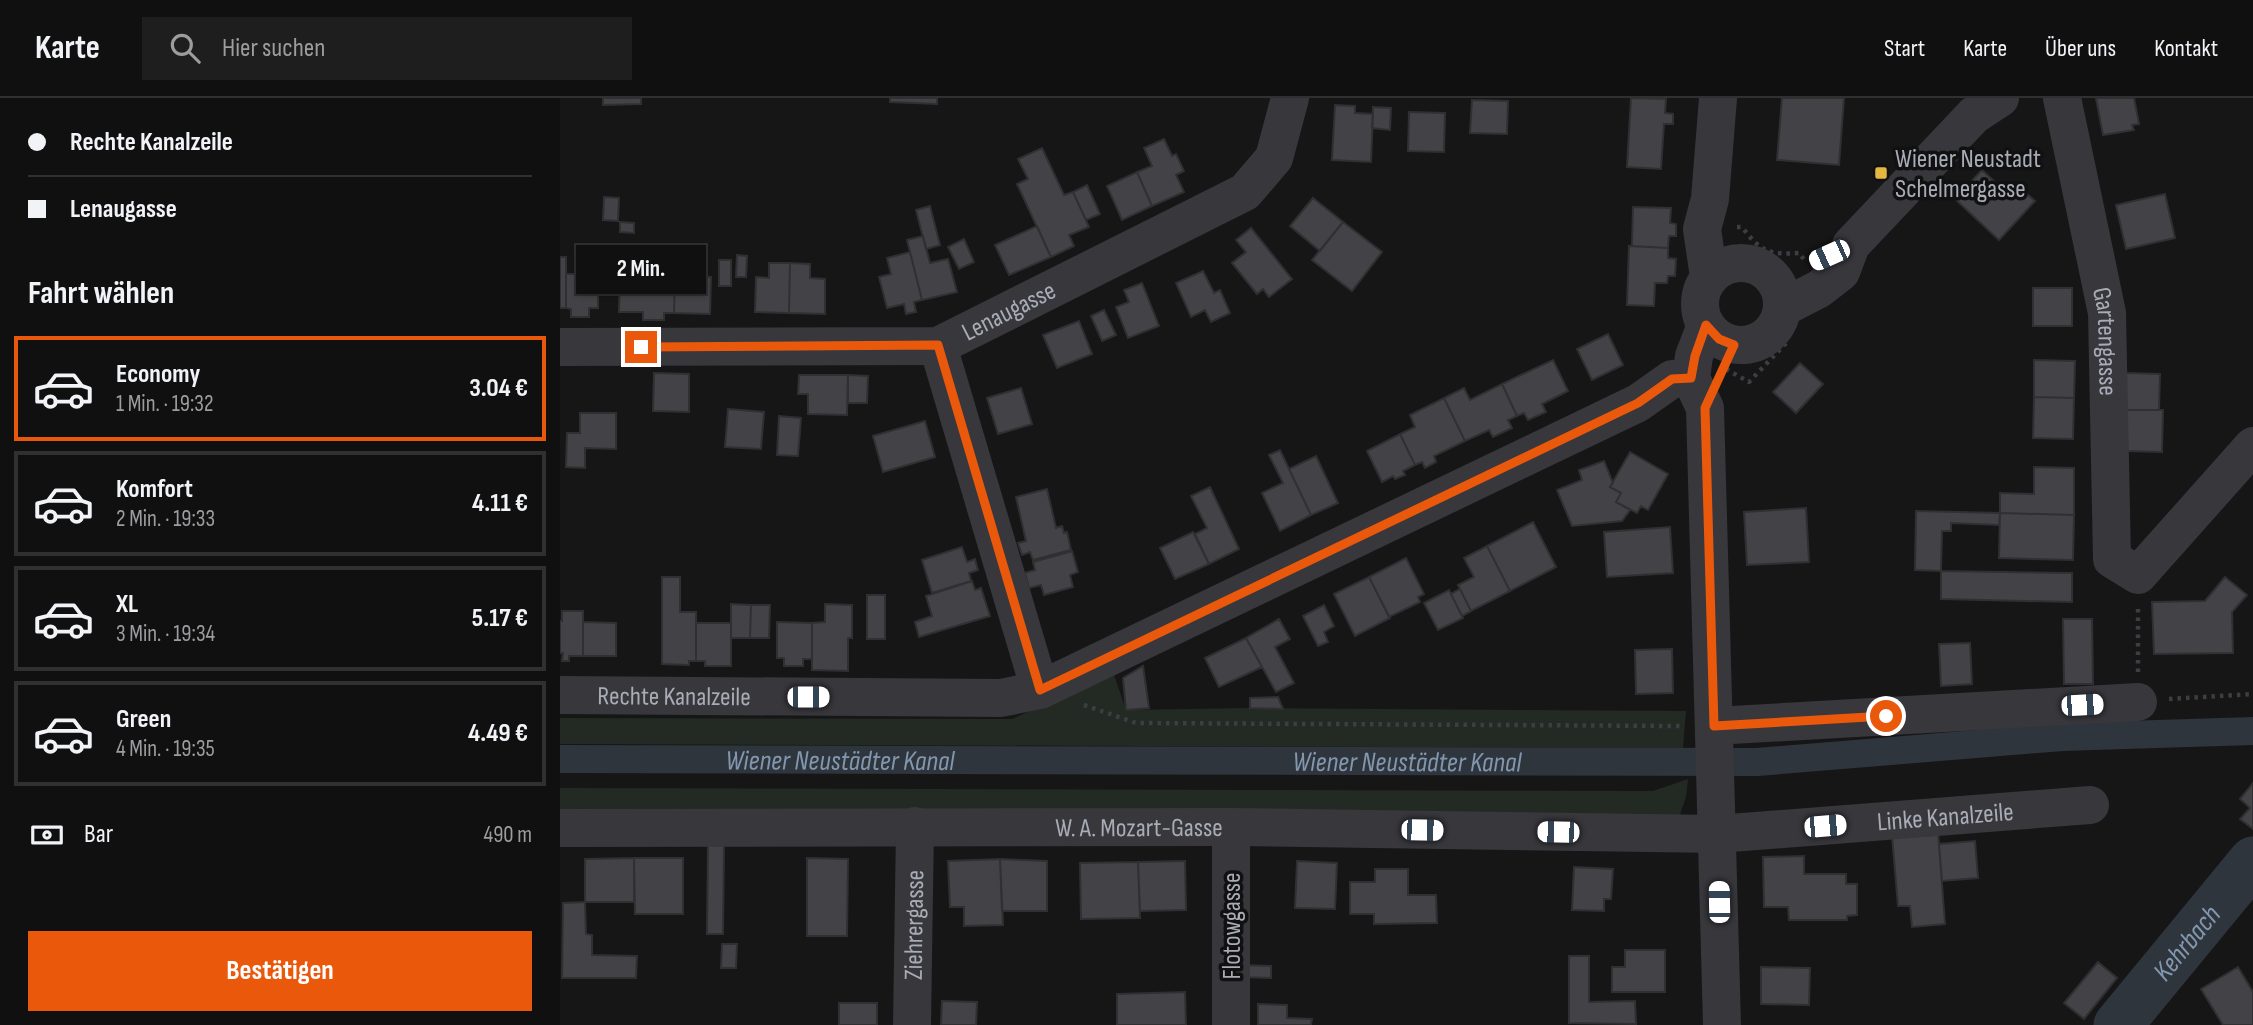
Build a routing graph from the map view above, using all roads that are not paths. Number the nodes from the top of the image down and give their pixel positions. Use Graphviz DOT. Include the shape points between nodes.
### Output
graph roads {
  1 [pos="1290,98"];
  2 [pos="1718,98"];
  3 [pos="2000,98"];
  4 [pos="2062,98"];
  5 [pos="1852,245"];
  6 [pos="1759,291"];
  7 [pos="938,345"];
  8 [pos="560,347"];
  9 [pos="1712,365"];
  10 [pos="2253,446"];
  11 [pos="1040,690"];
  12 [pos="560,695"];
  13 [pos="2138,702"];
  14 [pos="1714,730"];
  15 [pos="2090,805"];
  16 [pos="1717,822"];
  17 [pos="915,826"];
  18 [pos="1231,827"];
  19 [pos="560,828"];
  20 [pos="912,1025"];
  21 [pos="1231,1025"];
  22 [pos="1722,1025"];
  1 -- 7 [label="street, Lenaugasse" via="1274,158 1245,192"];
  2 -- 6 [label="street" via="1716,213 1702,229"];
  3 -- 5 [label="street" via="1974,115"];
  4 -- 10 [label="street, Gartengasse" via="2107,313 2112,559 2138,575"];
  5 -- 6 [label="street"];
  5 -- 6 [label="street" via="1841,272 1819,289"];
  6 -- 9 [label="street" via="1777,324 1765,338"];
  6 -- 9 [label="street" via="1701,293 1700,310"];
  7 -- 8 [label="street, Lenaugasse"];
  7 -- 11 [label="street"];
  9 -- 11 [label="street, Rechte Kanalzeile" via="1672,408 1638,403"];
  9 -- 14 [label="street"];
  11 -- 12 [label="street, Rechte Kanalzeile" via="1001,698"];
  13 -- 14 [label="street"];
  14 -- 16 [label="street"];
  15 -- 16 [label="street, Linke Kanalzeile"];
  16 -- 18 [label="street, W. A. Mozart-Gasse"];
  16 -- 22 [label="street"];
  17 -- 18 [label="street, W. A. Mozart-Gasse"];
  17 -- 19 [label="street, W. A. Mozart-Gasse"];
  17 -- 20 [label="street, Ziehrergasse"];
  18 -- 21 [label="street, Flotowgasse"];
}
